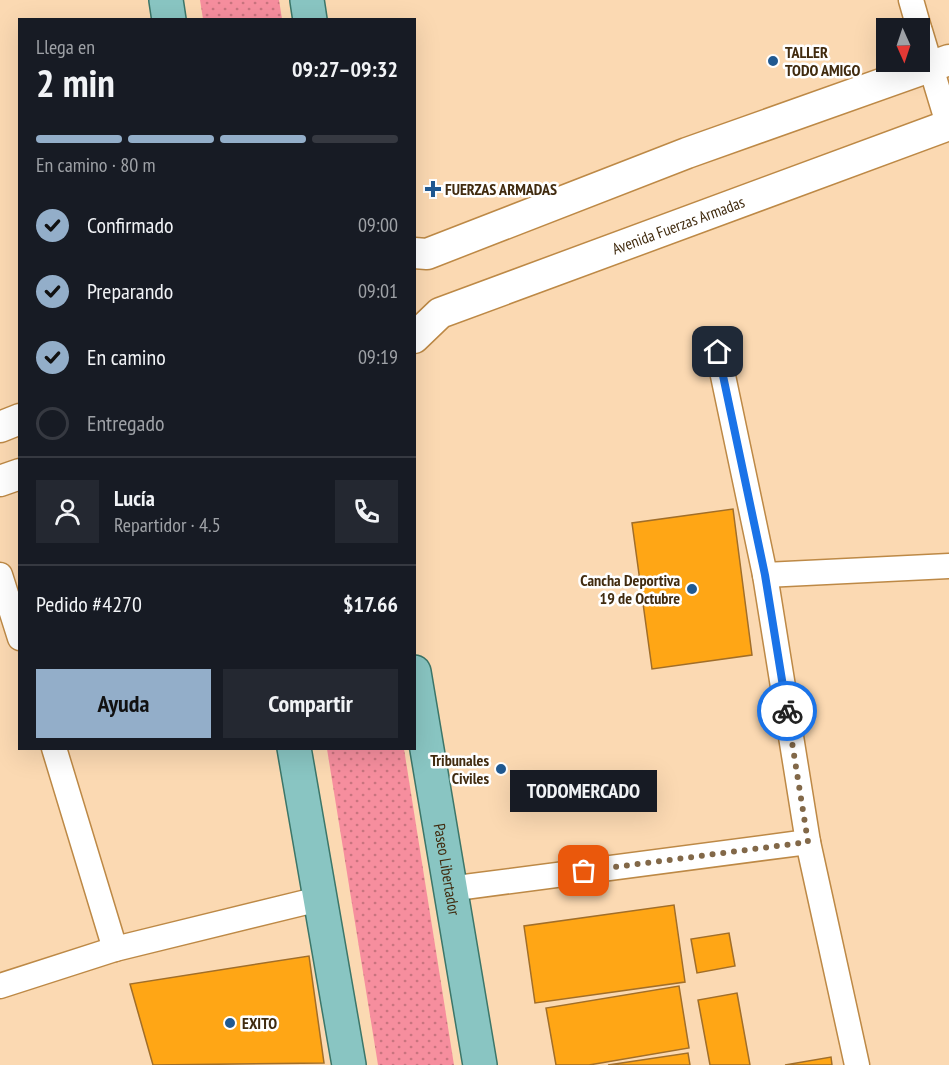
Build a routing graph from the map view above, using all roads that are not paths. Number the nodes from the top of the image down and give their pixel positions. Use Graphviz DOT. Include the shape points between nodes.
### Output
graph roads {
  1 [pos="166,0"];
  2 [pos="307,0"];
  3 [pos="911,0"];
  4 [pos="169,18"];
  5 [pos="310,18"];
  6 [pos="916,18"];
  7 [pos="930,48"];
  8 [pos="939,63"];
  9 [pos="949,126"];
  10 [pos="416,253"];
  11 [pos="416,336"];
  12 [pos="718,352"];
  13 [pos="18,420"];
  14 [pos="0,427"];
  15 [pos="18,475"];
  16 [pos="0,481"];
  17 [pos="949,566"];
  18 [pos="0,574"];
  19 [pos="765,575"];
  20 [pos="18,632"];
  21 [pos="416,684"];
  22 [pos="55,750"];
  23 [pos="294,750"];
  24 [pos="808,842"];
  25 [pos="449,889"];
  26 [pos="319,899"];
  27 [pos="115,949"];
  28 [pos="0,986"];
  29 [pos="349,1065"];
  30 [pos="480,1065"];
  31 [pos="857,1065"];
  1 -- 4 [label="main road"];
  2 -- 5 [label="main road"];
  3 -- 6 [label="street"];
  7 -- 8 [label="street"];
  8 -- 9 [label="street"];
  8 -- 10 [label="street" via="687,153 428,254"];
  9 -- 11 [label="street, Avenida Fuerzas Armadas" via="440,313"];
  12 -- 19 [label="street"];
  13 -- 14 [label="street"];
  15 -- 16 [label="street"];
  17 -- 19 [label="street"];
  18 -- 20 [label="street"];
  19 -- 24 [label="street"];
  21 -- 25 [label="main road, Paseo Libertador"];
  22 -- 27 [label="street"];
  23 -- 26 [label="main road"];
  24 -- 25 [label="street"];
  24 -- 31 [label="street"];
  25 -- 30 [label="main road, Paseo Libertador"];
  26 -- 27 [label="street"];
  26 -- 29 [label="main road"];
  27 -- 28 [label="street"];
}
